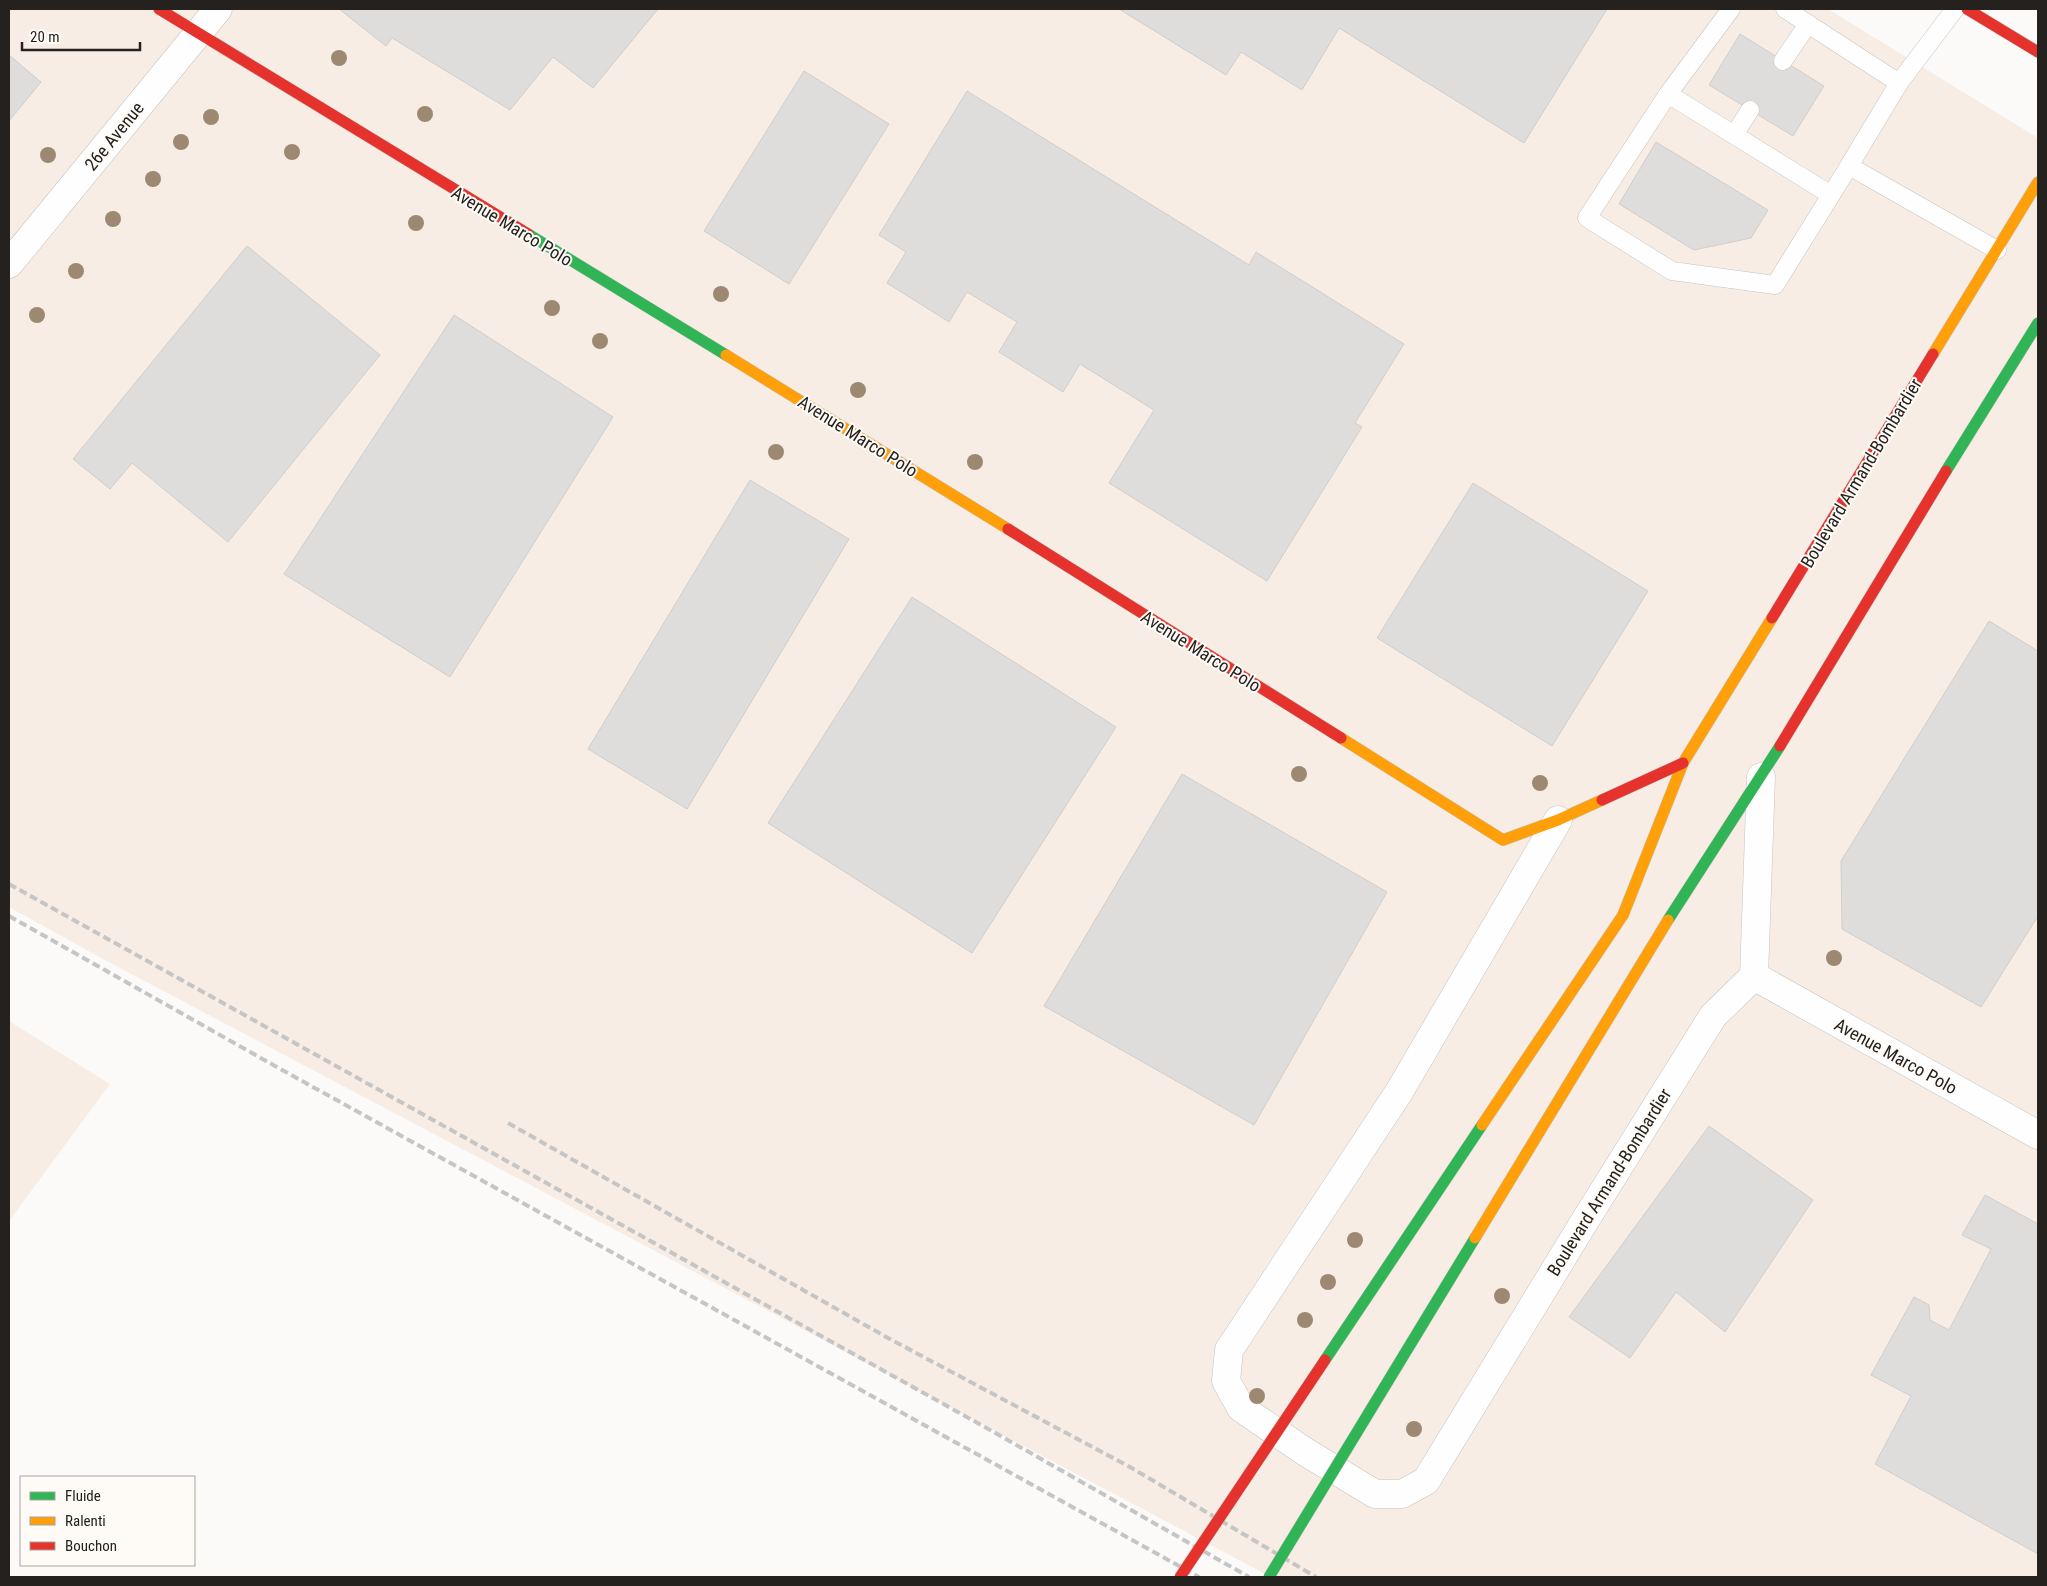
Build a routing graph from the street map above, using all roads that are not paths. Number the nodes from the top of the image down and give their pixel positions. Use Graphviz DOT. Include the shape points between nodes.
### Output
graph roads {
  1 [pos="159,9"];
  2 [pos="218,9"];
  3 [pos="1731,9"];
  4 [pos="1785,9"];
  5 [pos="1955,9"];
  6 [pos="1967,9"];
  7 [pos="1808,24"];
  8 [pos="198,34"];
  9 [pos="2038,52"];
  10 [pos="1783,61"];
  11 [pos="1899,83"];
  12 [pos="1668,94"];
  13 [pos="1750,110"];
  14 [pos="1734,135"];
  15 [pos="1849,166"];
  16 [pos="2038,182"];
  17 [pos="1831,195"];
  18 [pos="1997,250"];
  19 [pos="9,264"];
  20 [pos="2038,323"];
  21 [pos="1683,763"];
  22 [pos="1761,777"];
  23 [pos="1558,820"];
  24 [pos="1754,976"];
  25 [pos="2038,1135"];
  26 [pos="1180,1577"];
  27 [pos="1269,1577"];
  1 -- 8 [label="street, Avenue Marco Polo"];
  2 -- 8 [label="street, 26e Avenue"];
  3 -- 12 [label="lane"];
  4 -- 7 [label="lane"];
  5 -- 11 [label="lane"];
  6 -- 9 [label="street"];
  7 -- 10 [label="lane"];
  7 -- 11 [label="lane"];
  8 -- 19 [label="street, 26e Avenue"];
  8 -- 23 [label="street, Avenue Marco Polo" via="859,436 1503,840"];
  11 -- 15 [label="lane"];
  12 -- 14 [label="lane"];
  12 -- 17 [label="lane" via="1587,218 1672,271 1776,285"];
  13 -- 14 [label="lane"];
  14 -- 17 [label="lane"];
  15 -- 17 [label="lane"];
  15 -- 18 [label="lane"];
  16 -- 18 [label="street, Boulevard Armand-Bombardier"];
  18 -- 21 [label="street, Boulevard Armand-Bombardier"];
  20 -- 22 [label="street"];
  21 -- 23 [label="street"];
  21 -- 26 [label="street, Boulevard Armand-Bombardier, bridge" via="1623,915"];
  22 -- 24 [label="street"];
  22 -- 27 [label="street, bridge" via="1668,920"];
  23 -- 24 [label="street, Boulevard Armand-Bombardier" via="1399,1092 1229,1350 1226,1380 1241,1408 1375,1494 1402,1494 1426,1481 1713,1016"];
  24 -- 25 [label="street, Avenue Marco Polo"];
}
